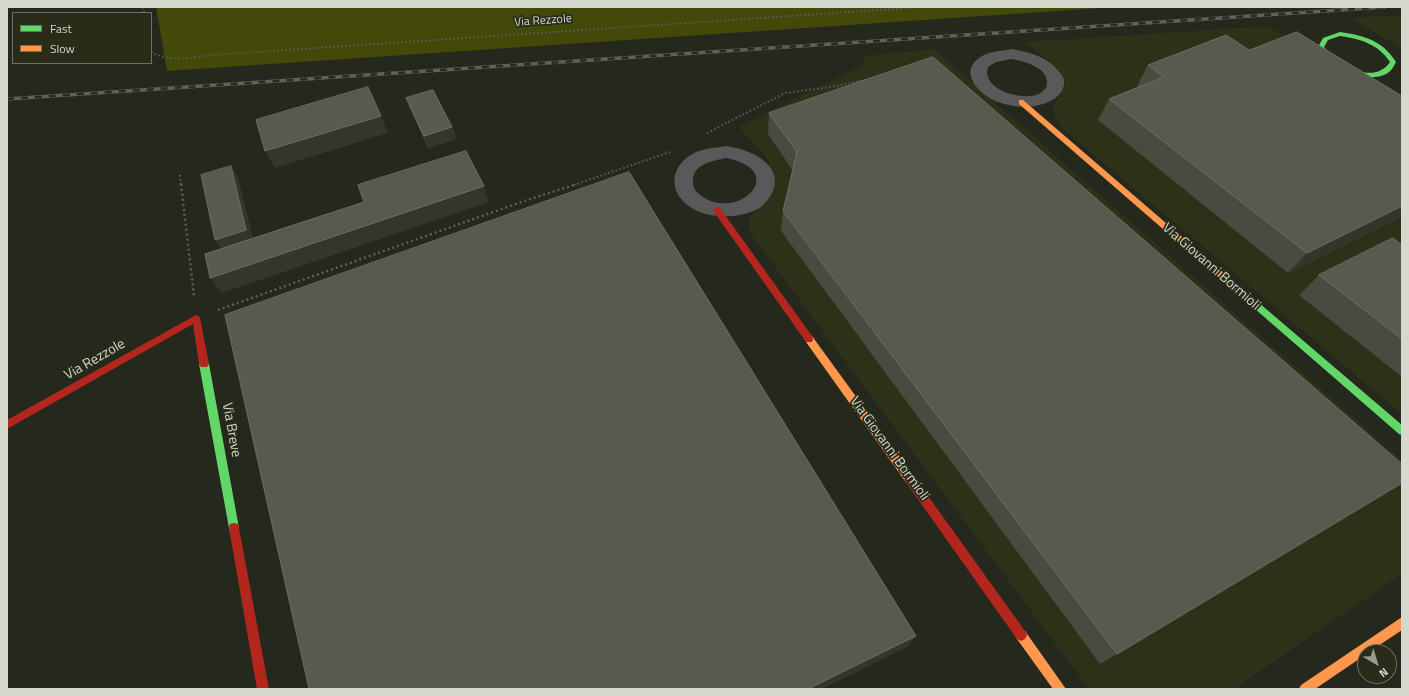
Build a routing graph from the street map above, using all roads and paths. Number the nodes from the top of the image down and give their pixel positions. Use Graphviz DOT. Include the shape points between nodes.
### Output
graph roads {
  1 [pos="923,7"];
  2 [pos="152,53"];
  3 [pos="1364,73"];
  4 [pos="867,80"];
  5 [pos="1389,89"];
  6 [pos="1021,102"];
  7 [pos="701,136"];
  8 [pos="673,150"];
  9 [pos="180,175"];
  10 [pos="718,210"];
  11 [pos="196,318"];
  12 [pos="7,426"];
  13 [pos="1402,431"];
  14 [pos="1402,622"];
  15 [pos="263,689"];
  16 [pos="1060,689"];
  17 [pos="1305,689"];
  1 -- 2 [label="path, Via Rezzole" via="163,59"];
  3 -- 3 [label="street" via="1334,63 1320,47 1324,38 1351,35 1375,43 1391,56 1392,68 1386,72"];
  3 -- 5 [label="street"];
  4 -- 7 [label="path" via="784,94"];
  6 -- 13 [label="street, Via Giovanni Bormioli"];
  8 -- 11 [label="path"];
  9 -- 11 [label="path"];
  10 -- 16 [label="street, Via Giovanni Bormioli"];
  11 -- 12 [label="street, Via Rezzole"];
  11 -- 15 [label="street, Via Breve"];
  14 -- 17 [label="street"];
}
